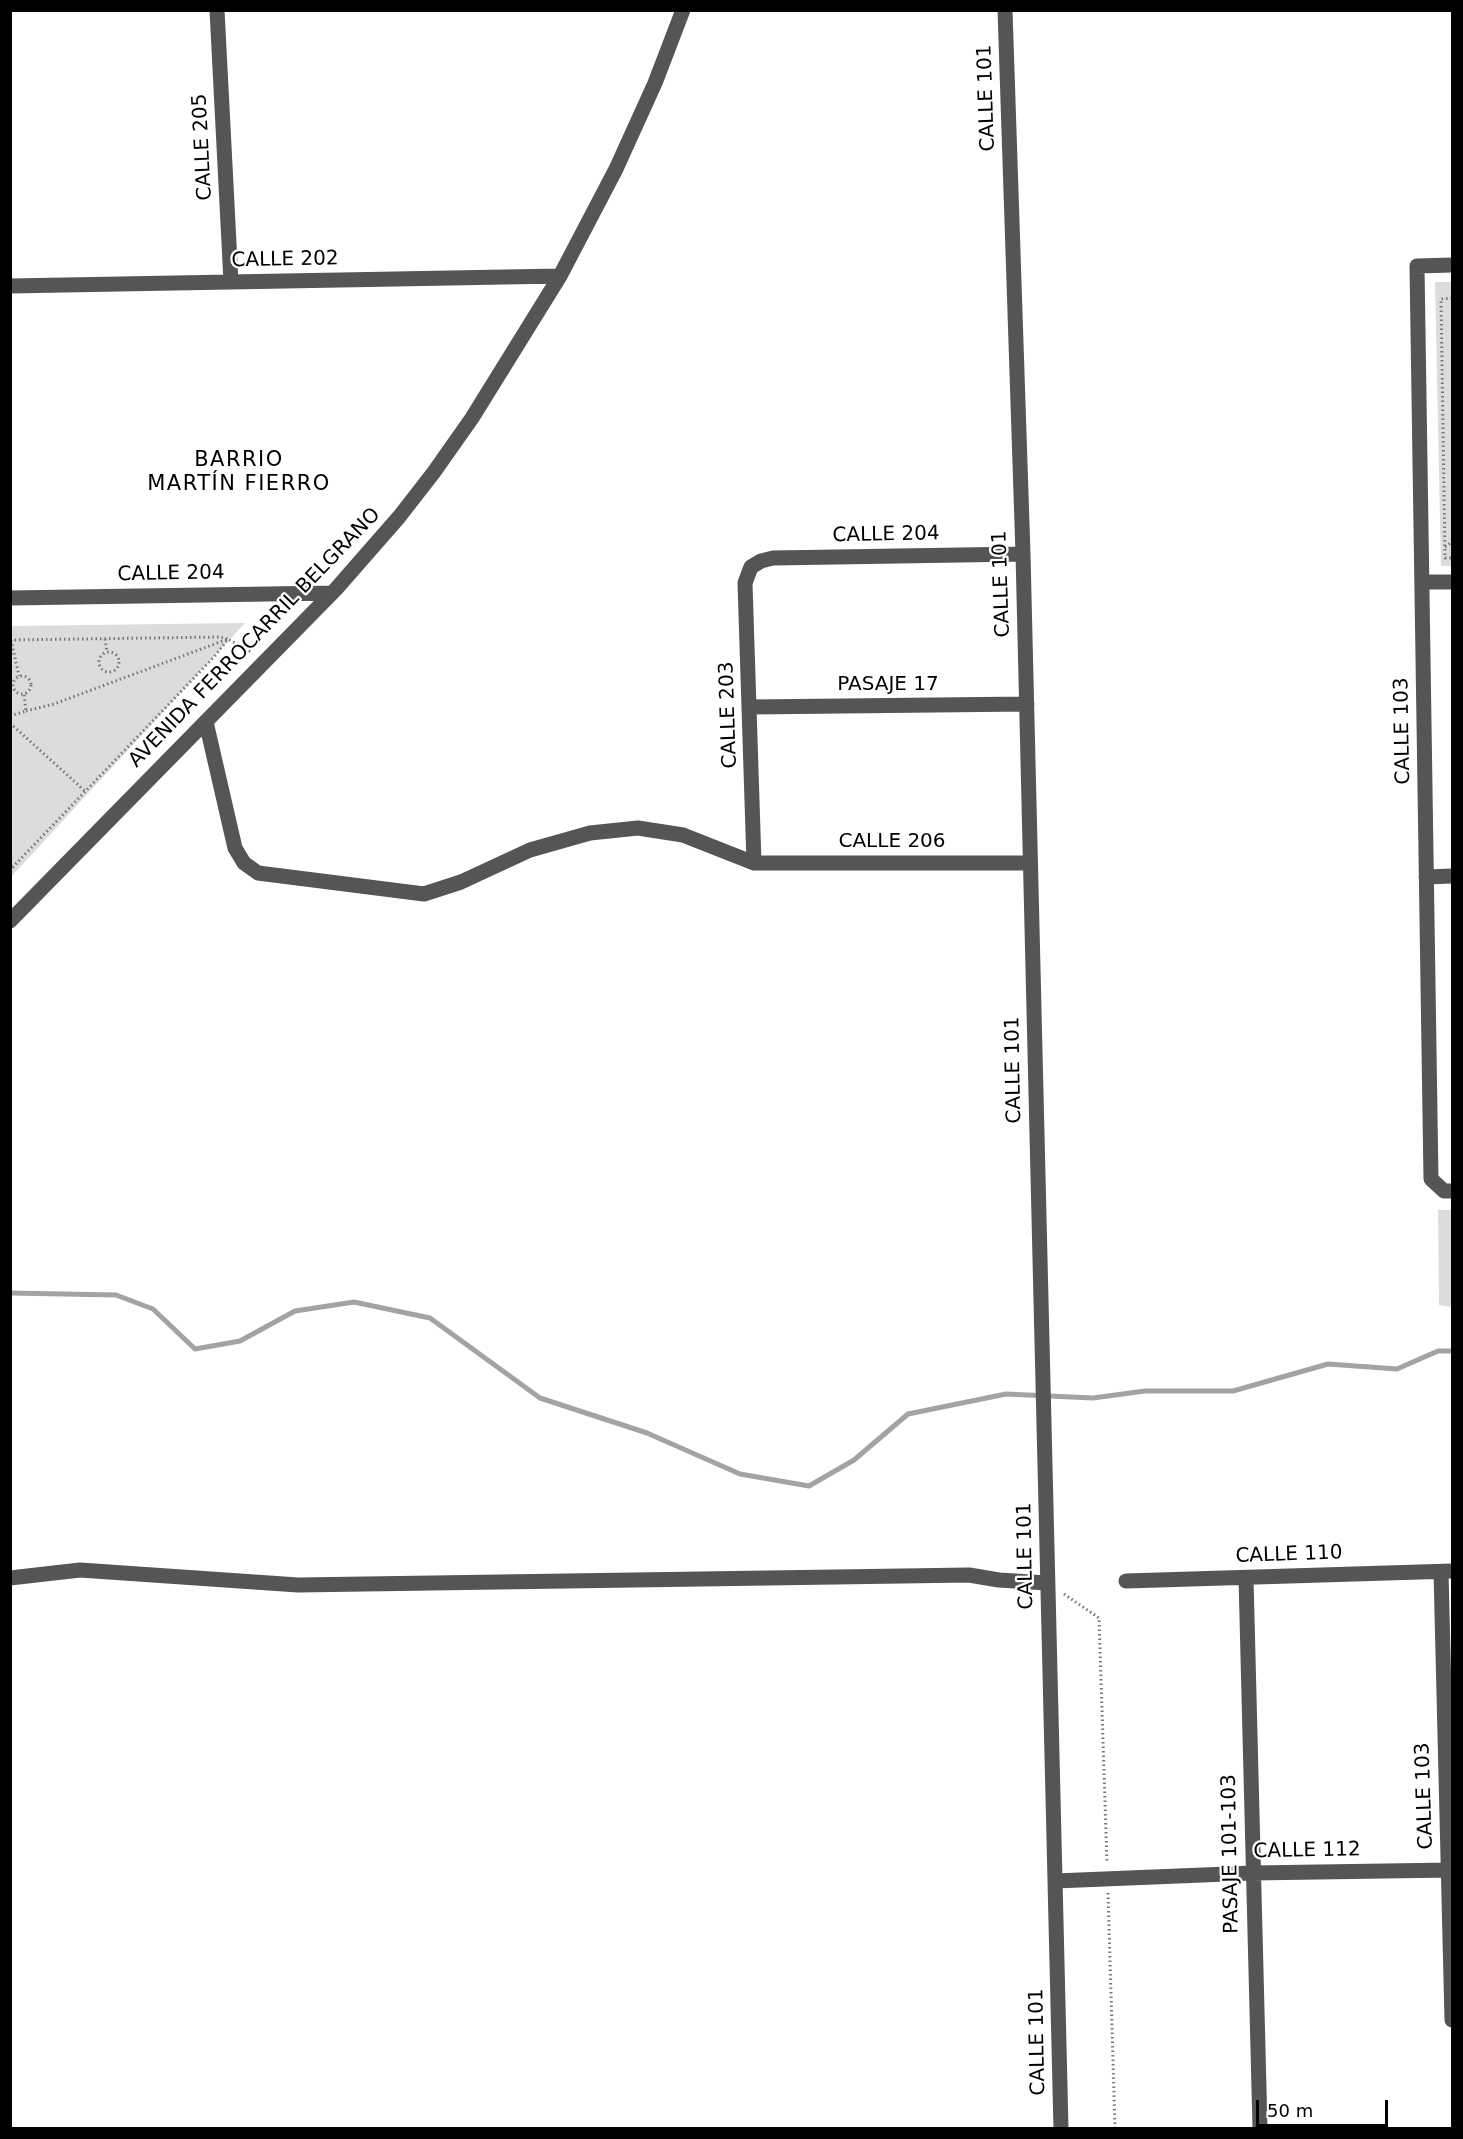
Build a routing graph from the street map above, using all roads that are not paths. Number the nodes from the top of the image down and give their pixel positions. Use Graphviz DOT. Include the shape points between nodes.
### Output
graph roads {
  1 [pos="217,10"];
  2 [pos="683,10"];
  3 [pos="1005,10"];
  4 [pos="1452,265"];
  5 [pos="560,276"];
  6 [pos="231,282"];
  7 [pos="10,286"];
  8 [pos="1023,554"];
  9 [pos="751,567"];
  10 [pos="1422,582"];
  11 [pos="1452,582"];
  12 [pos="332,593"];
  13 [pos="10,598"];
  14 [pos="1027,704"];
  15 [pos="750,707"];
  16 [pos="206,722"];
  17 [pos="754,863"];
  18 [pos="1030,863"];
  19 [pos="1452,876"];
  20 [pos="1426,877"];
  21 [pos="10,921"];
  22 [pos="1448,1191"];
  23 [pos="1447,1572"];
  24 [pos="10,1578"];
  25 [pos="1246,1578"];
  26 [pos="1126,1581"];
  27 [pos="1047,1583"];
  28 [pos="1450,1870"];
  29 [pos="1252,1873"];
  30 [pos="1055,1881"];
  31 [pos="1452,2020"];
  32 [pos="1061,2128"];
  33 [pos="1260,2128"];
  1 -- 6 [label="street, CALLE 205"];
  2 -- 5 [label="street, AVENIDA FERROCARRIL BELGRANO" via="616,169"];
  3 -- 8 [label="street, CALLE 101"];
  4 -- 10 [label="street, CALLE 103" via="1417,266"];
  5 -- 6 [label="street, CALLE 202"];
  5 -- 12 [label="street, AVENIDA FERROCARRIL BELGRANO" via="434,472"];
  6 -- 7 [label="street, CALLE 202"];
  8 -- 9 [label="street, CALLE 204" via="773,558"];
  8 -- 14 [label="street, CALLE 101"];
  9 -- 15 [label="street, CALLE 203" via="745,583"];
  10 -- 11 [label="street"];
  10 -- 20 [label="street, CALLE 103"];
  12 -- 13 [label="street, CALLE 204"];
  12 -- 16 [label="street, AVENIDA FERROCARRIL BELGRANO"];
  14 -- 15 [label="street, PASAJE 17"];
  14 -- 18 [label="street, CALLE 101"];
  15 -- 17 [label="street, CALLE 203"];
  16 -- 17 [label="street" via="236,848 244,863 258,873 424,894 461,882 530,850 590,833 638,828 684,835"];
  16 -- 21 [label="street, AVENIDA FERROCARRIL BELGRANO"];
  17 -- 18 [label="street, CALLE 206"];
  18 -- 27 [label="street, CALLE 101"];
  19 -- 20 [label="street"];
  20 -- 22 [label="street, CALLE 103" via="1431,1179"];
  23 -- 25 [label="street, CALLE 110"];
  23 -- 28 [label="street, CALLE 103"];
  24 -- 27 [label="street" via="80,1570 298,1585 935,1575"];
  25 -- 26 [label="street, CALLE 110"];
  25 -- 29 [label="street, PASAJE 101-103"];
  27 -- 30 [label="street, CALLE 101"];
  28 -- 29 [label="street, CALLE 112"];
  28 -- 31 [label="street, CALLE 103"];
  29 -- 30 [label="street, CALLE 112"];
  29 -- 33 [label="street, PASAJE 101-103"];
  30 -- 32 [label="street, CALLE 101"];
}
